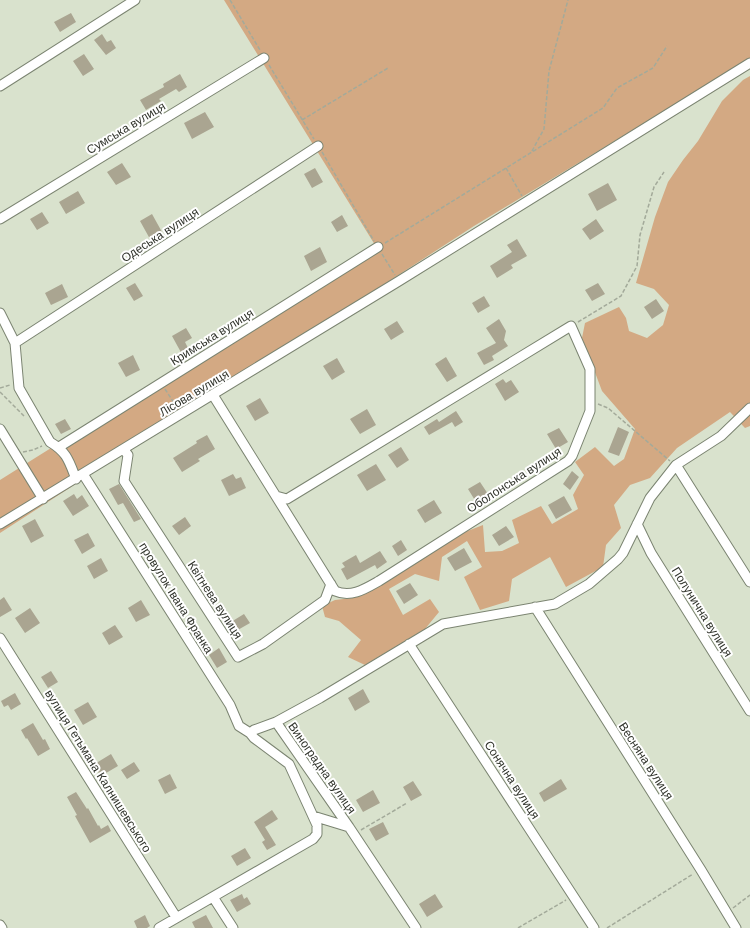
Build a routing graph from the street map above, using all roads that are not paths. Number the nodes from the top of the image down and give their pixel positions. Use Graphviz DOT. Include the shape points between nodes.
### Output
graph roads {
  1 [pos="135,0"];
  2 [pos="264,58"];
  3 [pos="750,63"];
  4 [pos="0,86"];
  5 [pos="318,146"];
  6 [pos="0,219"];
  7 [pos="378,247"];
  8 [pos="0,313"];
  9 [pos="15,343"];
  10 [pos="213,395"];
  11 [pos="750,408"];
  12 [pos="0,429"];
  13 [pos="59,447"];
  14 [pos="124,450"];
  15 [pos="676,466"];
  16 [pos="79,476"];
  17 [pos="276,496"];
  18 [pos="43,499"];
  19 [pos="0,524"];
  20 [pos="636,524"];
  21 [pos="750,582"];
  22 [pos="331,584"];
  23 [pos="535,607"];
  24 [pos="0,638"];
  25 [pos="409,644"];
  26 [pos="750,711"];
  27 [pos="276,722"];
  28 [pos="250,733"];
  29 [pos="313,816"];
  30 [pos="351,831"];
  31 [pos="212,897"];
  32 [pos="176,917"];
  33 [pos="0,925"];
  34 [pos="2,928"];
  35 [pos="159,928"];
  36 [pos="233,928"];
  37 [pos="416,928"];
  38 [pos="594,928"];
  39 [pos="736,928"];
  1 -- 4 [label="street"];
  2 -- 6 [label="street, Сумська вулиця"];
  3 -- 10 [label="street, Лісова вулиця"];
  5 -- 9 [label="street, Одеська вулиця"];
  7 -- 13 [label="street, Кримська вулиця"];
  8 -- 9 [label="street"];
  9 -- 13 [label="street" via="19,388 50,442"];
  10 -- 14 [label="street, Лісова вулиця"];
  10 -- 17 [label="street, Оболонська вулиця"];
  11 -- 15 [label="street" via="722,436"];
  12 -- 18 [label="street"];
  13 -- 16 [label="street, провулок Івана Франка"];
  14 -- 16 [label="street, Лісова вулиця"];
  14 -- 22 [label="street, Квітнева вулиця" via="128,455 124,481 238,658 263,644 325,600"];
  15 -- 20 [label="street" via="650,498"];
  15 -- 21 [label="street"];
  16 -- 18 [label="street, Лісова вулиця"];
  16 -- 28 [label="street, провулок Івана Франка" via="230,705 239,726"];
  17 -- 22 [label="street, Оболонська вулиця"];
  17 -- 22 [label="street, Оболонська вулиця" via="287,499 571,326 590,369 590,411 575,451 568,461 362,590 348,595 341,594 335,591"];
  18 -- 19 [label="street, Лісова вулиця"];
  20 -- 23 [label="street" via="623,553 589,584 555,604"];
  20 -- 26 [label="street, Полунична вулиця" via="651,553"];
  23 -- 25 [label="street" via="443,624"];
  23 -- 39 [label="street, Весняна вулиця"];
  24 -- 32 [label="street, вулиця Гетьмана Калнишевського"];
  25 -- 27 [label="street"];
  25 -- 38 [label="street, Сонячна вулиця"];
  27 -- 28 [label="street"];
  27 -- 30 [label="street, Виноградна вулиця"];
  28 -- 29 [label="street, провулок Івана Франка" via="289,764"];
  29 -- 30 [label="street, Виноградна вулиця"];
  29 -- 31 [label="street, провулок Івана Франка" via="317,825 317,834 313,840"];
  30 -- 37 [label="street, Виноградна вулиця"];
  31 -- 32 [label="street, провулок Івана Франка"];
  31 -- 36 [label="street"];
  32 -- 35 [label="street, провулок Івана Франка"];
  33 -- 34 [label="street"];
}
